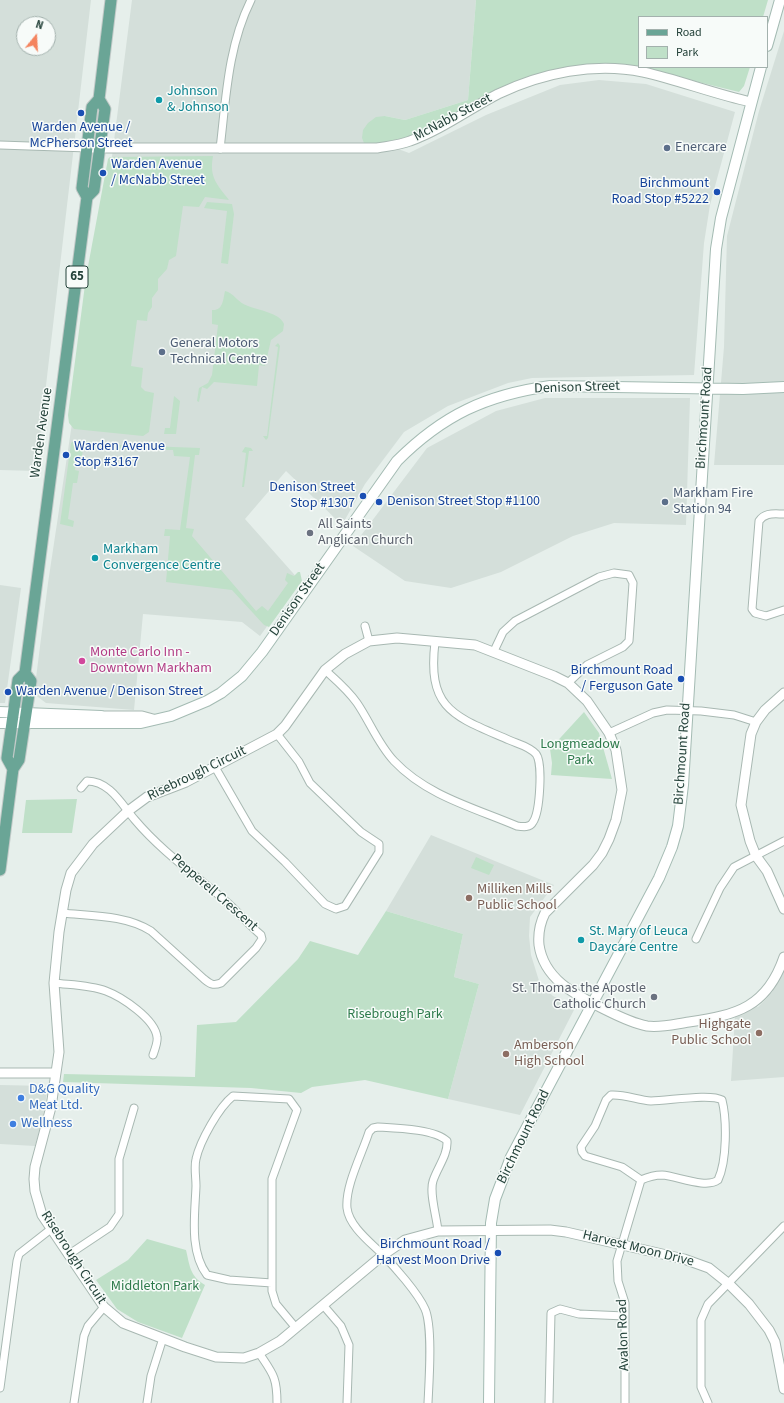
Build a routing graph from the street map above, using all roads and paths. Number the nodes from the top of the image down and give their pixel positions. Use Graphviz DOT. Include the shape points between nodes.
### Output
graph roads {
  1 [pos="112,0"];
  2 [pos="251,0"];
  3 [pos="780,0"];
  4 [pos="768,42"];
  5 [pos="761,68"];
  6 [pos="99,99"];
  7 [pos="751,102"];
  8 [pos="0,145"];
  9 [pos="88,148"];
  10 [pos="99,148"];
  11 [pos="220,149"];
  12 [pos="87,197"];
  13 [pos="784,387"];
  14 [pos="708,389"];
  15 [pos="784,514"];
  16 [pos="784,610"];
  17 [pos="365,626"];
  18 [pos="369,641"];
  19 [pos="435,642"];
  20 [pos="494,652"];
  21 [pos="325,670"];
  22 [pos="25,673"];
  23 [pos="568,683"];
  24 [pos="784,693"];
  25 [pos="686,711"];
  26 [pos="0,712"];
  27 [pos="100,716"];
  28 [pos="12,718"];
  29 [pos="25,718"];
  30 [pos="153,719"];
  31 [pos="756,722"];
  32 [pos="0,723"];
  33 [pos="609,733"];
  34 [pos="277,734"];
  35 [pos="215,767"];
  36 [pos="13,769"];
  37 [pos="81,788"];
  38 [pos="128,811"];
  39 [pos="784,841"];
  40 [pos="756,856"];
  41 [pos="0,870"];
  42 [pos="784,909"];
  43 [pos="62,912"];
  44 [pos="696,939"];
  45 [pos="784,956"];
  46 [pos="54,983"];
  47 [pos="594,1004"];
  48 [pos="153,1055"];
  49 [pos="0,1073"];
  50 [pos="56,1073"];
  51 [pos="134,1108"];
  52 [pos="641,1180"];
  53 [pos="784,1228"];
  54 [pos="51,1229"];
  55 [pos="490,1230"];
  56 [pos="438,1231"];
  57 [pos="622,1245"];
  58 [pos="68,1254"];
  59 [pos="383,1255"];
  60 [pos="272,1283"];
  61 [pos="729,1284"];
  62 [pos="323,1305"];
  63 [pos="104,1308"];
  64 [pos="625,1316"];
  65 [pos="296,1328"];
  66 [pos="163,1338"];
  67 [pos="260,1353"];
  68 [pos="0,1388"];
  69 [pos="784,1389"];
  70 [pos="74,1403"];
  71 [pos="147,1403"];
  72 [pos="277,1403"];
  73 [pos="347,1403"];
  74 [pos="428,1403"];
  75 [pos="489,1403"];
  76 [pos="549,1403"];
  77 [pos="625,1403"];
  78 [pos="708,1403"];
  1 -- 6 [label="main road, Warden Avenue / 65"];
  2 -- 11 [label="street" via="234,43"];
  3 -- 4 [label="main road"];
  5 -- 7 [label="main road, Birchmount Road"];
  6 -- 9 [label="main road, Warden Avenue / 65" via="92,107"];
  6 -- 10 [label="main road, Warden Avenue / 65" via="105,109"];
  7 -- 11 [label="street, McNabb Street" via="642,72 579,70 552,74 523,83 427,133 395,145 377,148"];
  7 -- 14 [label="main road, Birchmount Road" via="721,218 716,249"];
  8 -- 9 [label="street"];
  9 -- 10 [label="street, McNabb Street"];
  9 -- 12 [label="main road, Warden Avenue / 65" via="82,188"];
  10 -- 11 [label="street, McNabb Street"];
  10 -- 12 [label="main road, Warden Avenue / 65" via="94,190"];
  12 -- 22 [label="main road, Warden Avenue / 65"];
  13 -- 14 [label="main road, Denison Street"];
  14 -- 25 [label="main road, Birchmount Road"];
  14 -- 30 [label="main road, Denison Street" via="550,386 490,399 453,416 414,445 390,470 262,652 242,676 207,702 171,716"];
  15 -- 16 [label="street" via="770,513 762,516 759,521 752,609 755,613 766,616"];
  17 -- 18 [label="street"];
  18 -- 19 [label="street, Risebrough Circuit" via="397,638"];
  18 -- 21 [label="street, Risebrough Circuit" via="345,654"];
  19 -- 20 [label="street, Risebrough Circuit" via="475,645"];
  19 -- 21 [label="street" via="432,663 434,678 438,692 449,710 524,746 537,755 540,767 537,809 529,826 517,826 444,796 407,773 377,739 357,703"];
  20 -- 23 [label="street, Risebrough Circuit"];
  20 -- 23 [label="street" via="502,632 515,621 599,577 614,573 629,575 633,583 629,641 624,647 587,665"];
  21 -- 34 [label="street, Risebrough Circuit" via="286,726"];
  22 -- 28 [label="main road, Warden Avenue / 65" via="18,680"];
  22 -- 29 [label="main road, Warden Avenue / 65" via="31,681"];
  23 -- 33 [label="street, Risebrough Circuit" via="587,701"];
  24 -- 31 [label="street"];
  25 -- 31 [label="street" via="734,715"];
  25 -- 33 [label="street" via="667,710 653,713"];
  25 -- 47 [label="main road, Birchmount Road" via="683,785 678,826 672,847 659,878"];
  26 -- 28 [label="main road, Denison Street"];
  27 -- 29 [label="main road, Denison Street"];
  27 -- 30 [label="street, Denison Street" via="142,716"];
  28 -- 29 [label="main road, Denison Street"];
  28 -- 32 [label="main road, Denison Street"];
  28 -- 36 [label="main road, Warden Avenue / 65" via="7,758"];
  29 -- 30 [label="main road, Denison Street" via="141,724"];
  29 -- 36 [label="main road, Warden Avenue / 65" via="20,760"];
  31 -- 40 [label="street" via="751,734 741,805"];
  33 -- 47 [label="street, Risebrough Circuit" via="621,774 620,806 610,839 593,865 545,913 540,922 538,940 544,965 551,974 559,983"];
  34 -- 35 [label="street, Risebrough Circuit"];
  34 -- 35 [label="street" via="299,762 310,783 361,832 379,844 379,852 345,906 336,909 325,904 252,831"];
  35 -- 38 [label="street, Risebrough Circuit" via="186,782 155,793"];
  36 -- 41 [label="main road, Warden Avenue / 65"];
  37 -- 38 [label="street" via="87,781 102,784"];
  38 -- 43 [label="street, Risebrough Circuit" via="93,844 71,872"];
  38 -- 43 [label="street, Pepperell Crescent" via="176,861 261,935 259,945 216,985 142,925 124,920"];
  39 -- 40 [label="street"];
  40 -- 42 [label="street" via="767,871"];
  40 -- 44 [label="street" via="734,867 720,888"];
  43 -- 46 [label="street, Risebrough Circuit"];
  45 -- 47 [label="street, Risebrough Circuit" via="771,984 757,999 724,1017 647,1026"];
  46 -- 48 [label="street" via="106,991 130,1005 155,1029 157,1038"];
  46 -- 50 [label="street, Risebrough Circuit" via="59,1044"];
  47 -- 55 [label="main road, Birchmount Road" via="504,1172 495,1199"];
  49 -- 50 [label="street"];
  50 -- 54 [label="street, Risebrough Circuit" via="52,1107 34,1167 38,1203"];
  51 -- 58 [label="street" via="119,1159 119,1214 110,1227"];
  52 -- 52 [label="street" via="664,1175 709,1184 718,1180 722,1172 724,1147 722,1100 715,1096 668,1101 629,1099 616,1095 608,1097 595,1126 581,1147 582,1152 590,1158 622,1167"];
  52 -- 57 [label="street, Avalon Road"];
  53 -- 61 [label="street"];
  54 -- 58 [label="street, Risebrough Circuit"];
  54 -- 68 [label="street" via="19,1254"];
  55 -- 56 [label="street, Risebrough Circuit"];
  55 -- 57 [label="street, Harvest Moon Drive" via="550,1230"];
  55 -- 75 [label="main road, Birchmount Road"];
  56 -- 59 [label="street, Risebrough Circuit" via="405,1240"];
  56 -- 59 [label="street" via="432,1189 447,1150 447,1141 440,1136 420,1131 373,1128 369,1132 353,1177 347,1209 357,1227"];
  57 -- 61 [label="street, Harvest Moon Drive" via="697,1262"];
  57 -- 64 [label="street, Avalon Road" via="616,1271 625,1303"];
  58 -- 63 [label="street, Risebrough Circuit"];
  59 -- 62 [label="street, Risebrough Circuit"];
  59 -- 74 [label="street" via="421,1301 427,1314"];
  60 -- 60 [label="street" via="272,1179 297,1110 289,1099 233,1096 222,1107 203,1141 196,1160 195,1241 202,1269 207,1275 229,1280"];
  60 -- 65 [label="street" via="276,1304"];
  61 -- 69 [label="street, Harvest Moon Drive" via="769,1330 775,1342"];
  61 -- 78 [label="street" via="708,1304 701,1320 701,1387"];
  62 -- 65 [label="street, Risebrough Circuit"];
  62 -- 73 [label="street" via="340,1326 349,1345"];
  63 -- 66 [label="street, Risebrough Circuit" via="123,1323"];
  63 -- 70 [label="street" via="88,1326 84,1336"];
  64 -- 76 [label="street" via="579,1314 560,1309 551,1313"];
  64 -- 77 [label="street, Avalon Road"];
  65 -- 67 [label="street, Risebrough Circuit"];
  66 -- 67 [label="street, Risebrough Circuit" via="216,1357 244,1358"];
  66 -- 71 [label="street" via="151,1376"];
  67 -- 72 [label="street" via="276,1380"];
}
